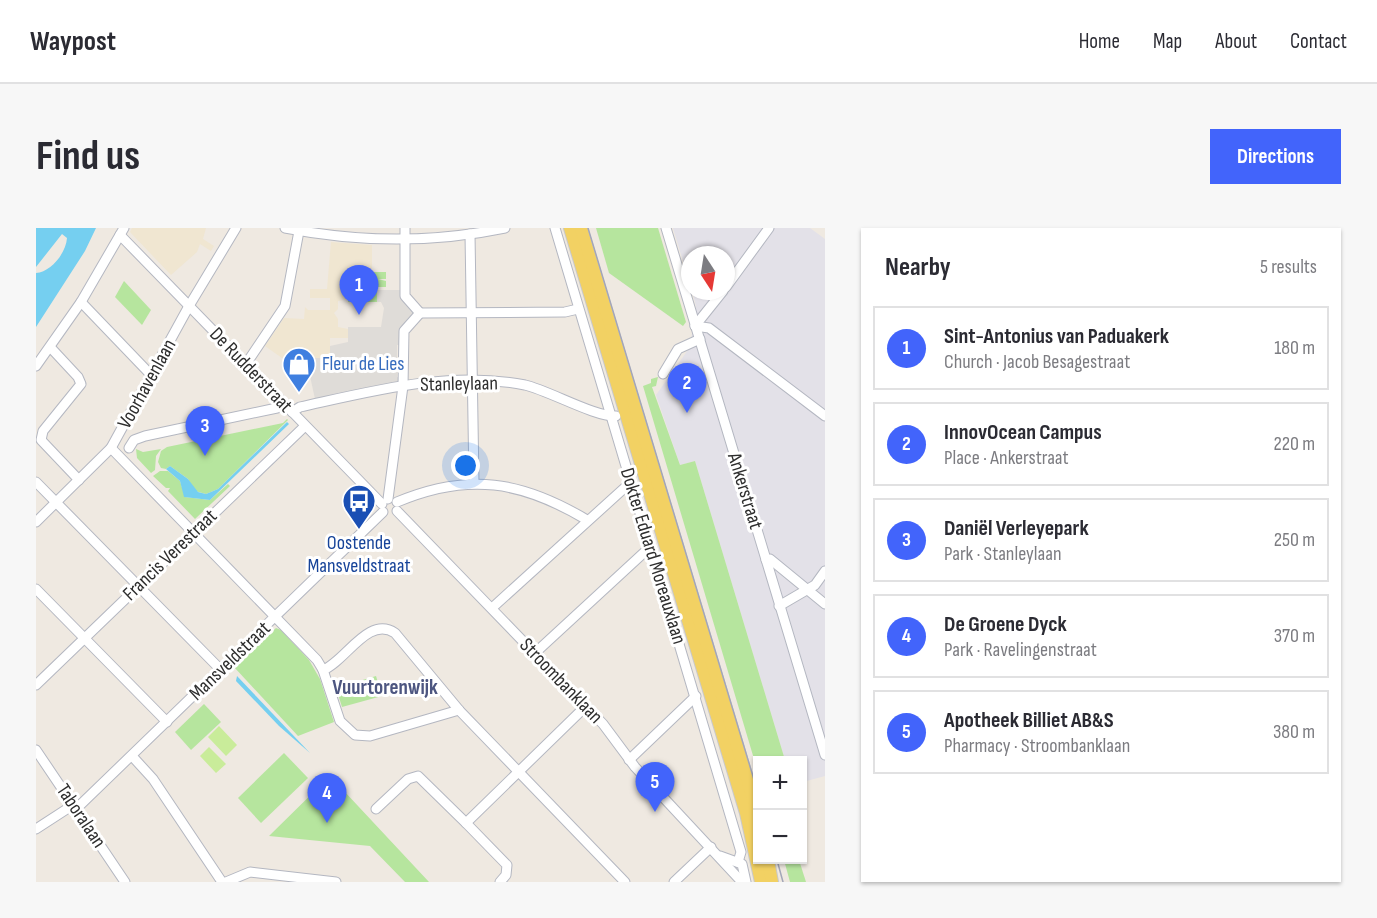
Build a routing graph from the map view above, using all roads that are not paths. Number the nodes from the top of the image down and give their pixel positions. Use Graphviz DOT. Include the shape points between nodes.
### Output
graph roads {
  1 [pos="236,228"];
  2 [pos="285,228"];
  3 [pos="405,228"];
  4 [pos="505,228"];
  5 [pos="555,228"];
  6 [pos="570,228"];
  7 [pos="581,228"];
  8 [pos="666,228"];
  9 [pos="769,228"];
  10 [pos="299,231"];
  11 [pos="122,232"];
  12 [pos="470,234"];
  13 [pos="405,239"];
  14 [pos="735,275"];
  15 [pos="716,300"];
  16 [pos="81,302"];
  17 [pos="189,306"];
  18 [pos="579,309"];
  19 [pos="420,313"];
  20 [pos="471,313"];
  21 [pos="695,326"];
  22 [pos="700,339"];
  23 [pos="51,348"];
  24 [pos="246,364"];
  25 [pos="36,366"];
  26 [pos="663,374"];
  27 [pos="152,376"];
  28 [pos="472,380"];
  29 [pos="403,386"];
  30 [pos="282,403"];
  31 [pos="609,406"];
  32 [pos="629,406"];
  33 [pos="589,408"];
  34 [pos="292,412"];
  35 [pos="825,416"];
  36 [pos="612,417"];
  37 [pos="305,426"];
  38 [pos="111,448"];
  39 [pos="129,448"];
  40 [pos="79,480"];
  41 [pos="36,482"];
  42 [pos="631,482"];
  43 [pos="474,483"];
  44 [pos="56,502"];
  45 [pos="389,505"];
  46 [pos="587,520"];
  47 [pos="36,522"];
  48 [pos="194,533"];
  49 [pos="650,547"];
  50 [pos="766,560"];
  51 [pos="825,571"];
  52 [pos="138,586"];
  53 [pos="36,589"];
  54 [pos="808,590"];
  55 [pos="825,604"];
  56 [pos="779,606"];
  57 [pos="492,608"];
  58 [pos="276,617"];
  59 [pos="84,639"];
  60 [pos="535,653"];
  61 [pos="221,670"];
  62 [pos="323,670"];
  63 [pos="36,685"];
  64 [pos="696,696"];
  65 [pos="586,706"];
  66 [pos="459,710"];
  67 [pos="167,722"];
  68 [pos="36,750"];
  69 [pos="825,755"];
  70 [pos="132,756"];
  71 [pos="629,760"];
  72 [pos="519,771"];
  73 [pos="74,807"];
  74 [pos="376,809"];
  75 [pos="756,810"];
  76 [pos="466,823"];
  77 [pos="36,829"];
  78 [pos="711,847"];
  79 [pos="720,856"];
  80 [pos="738,862"];
  81 [pos="769,864"];
  82 [pos="125,882"];
  83 [pos="224,882"];
  84 [pos="336,882"];
  85 [pos="500,882"];
  86 [pos="625,882"];
  87 [pos="674,882"];
  88 [pos="744,882"];
  89 [pos="761,882"];
  90 [pos="772,882"];
  1 -- 17 [label="street, Voorhavenlaan"];
  2 -- 10 [label="street"];
  3 -- 13 [label="street"];
  4 -- 12 [label="street"];
  5 -- 18 [label="street, Dokter Eduard Moreauxlaan"];
  6 -- 32 [label="main road, Dokter Eduard Moreauxlaan"];
  7 -- 32 [label="main road, Dokter Eduard Moreauxlaan"];
  8 -- 21 [label="street, Ankerstraat"];
  9 -- 14 [label="street"];
  10 -- 13 [label="street"];
  10 -- 24 [label="street" via="285,306"];
  11 -- 16 [label="street"];
  11 -- 17 [label="street, De Rudderstraat"];
  12 -- 13 [label="street"];
  12 -- 20 [label="street"];
  13 -- 19 [label="street" via="405,296"];
  15 -- 21 [label="street"];
  16 -- 23 [label="street"];
  16 -- 27 [label="street"];
  17 -- 24 [label="street, De Rudderstraat"];
  17 -- 27 [label="street, Voorhavenlaan"];
  18 -- 20 [label="street"];
  18 -- 31 [label="street, Dokter Eduard Moreauxlaan"];
  19 -- 20 [label="street"];
  19 -- 29 [label="street" via="404,331"];
  20 -- 28 [label="street"];
  21 -- 22 [label="street, Ankerstraat"];
  21 -- 35 [label="street" via="709,328"];
  22 -- 26 [label="street" via="678,349"];
  22 -- 50 [label="street, Ankerstraat"];
  23 -- 25 [label="street"];
  23 -- 40 [label="street" via="81,384 43,431 41,440"];
  24 -- 30 [label="street, De Rudderstraat"];
  27 -- 38 [label="street, Voorhavenlaan"];
  28 -- 29 [label="street, Stanleylaan"];
  28 -- 33 [label="street, Stanleylaan" via="527,386"];
  28 -- 43 [label="street"];
  29 -- 34 [label="street, Stanleylaan" via="300,407"];
  29 -- 45 [label="street"];
  30 -- 34 [label="street, De Rudderstraat"];
  30 -- 39 [label="street" via="277,408 145,436 134,440"];
  31 -- 32 [label="street, Stanleylaan"];
  31 -- 33 [label="street, Stanleylaan"];
  31 -- 36 [label="street, Dokter Eduard Moreauxlaan"];
  32 -- 36 [label="street"];
  32 -- 75 [label="main road, Dokter Eduard Moreauxlaan"];
  32 -- 89 [label="main road, Dokter Eduard Moreauxlaan" via="746,813"];
  33 -- 36 [label="street, Stanleylaan"];
  34 -- 37 [label="street, De Rudderstraat"];
  36 -- 42 [label="street, Dokter Eduard Moreauxlaan"];
  37 -- 45 [label="street, De Rudderstraat"];
  37 -- 48 [label="street, Francis Verestraat"];
  38 -- 40 [label="street, Voorhavenlaan"];
  38 -- 48 [label="street"];
  40 -- 44 [label="street, Voorhavenlaan"];
  41 -- 44 [label="street"];
  42 -- 46 [label="street"];
  42 -- 49 [label="street, Dokter Eduard Moreauxlaan"];
  43 -- 45 [label="street" via="418,493"];
  43 -- 46 [label="street" via="533,492"];
  44 -- 47 [label="street, Voorhavenlaan"];
  44 -- 52 [label="street"];
  45 -- 57 [label="street, Stroombanklaan"];
  45 -- 58 [label="street, Mansveldstraat"];
  46 -- 57 [label="street"];
  48 -- 52 [label="street, Francis Verestraat"];
  48 -- 58 [label="street"];
  49 -- 60 [label="street"];
  49 -- 64 [label="street, Dokter Eduard Moreauxlaan"];
  50 -- 54 [label="street" via="770,559"];
  50 -- 56 [label="street, Ankerstraat"];
  51 -- 54 [label="street"];
  52 -- 59 [label="street, Francis Verestraat"];
  52 -- 61 [label="street"];
  53 -- 59 [label="street"];
  54 -- 55 [label="street"];
  54 -- 56 [label="street"];
  56 -- 69 [label="street, Ankerstraat"];
  57 -- 60 [label="street, Stroombanklaan"];
  58 -- 61 [label="street, Mansveldstraat"];
  58 -- 62 [label="street"];
  59 -- 63 [label="street, Francis Verestraat"];
  59 -- 67 [label="street"];
  60 -- 65 [label="street, Stroombanklaan"];
  61 -- 67 [label="street, Mansveldstraat"];
  62 -- 66 [label="street" via="340,721 356,735 370,736"];
  62 -- 66 [label="street" via="334,665 368,632 384,628 395,633"];
  64 -- 71 [label="street"];
  64 -- 80 [label="street, Dokter Eduard Moreauxlaan" via="741,852"];
  65 -- 71 [label="street, Stroombanklaan"];
  65 -- 72 [label="street"];
  66 -- 72 [label="street"];
  67 -- 70 [label="street, Mansveldstraat"];
  68 -- 73 [label="street, Taboralaan"];
  70 -- 73 [label="street, Mansveldstraat"];
  70 -- 83 [label="street" via="153,779"];
  71 -- 78 [label="street, Stroombanklaan"];
  72 -- 76 [label="street"];
  72 -- 86 [label="street"];
  73 -- 77 [label="street, Mansveldstraat"];
  73 -- 82 [label="street, Taboralaan"];
  74 -- 76 [label="street" via="408,779 418,776"];
  76 -- 85 [label="street" via="507,866"];
  78 -- 79 [label="street, Stroombanklaan"];
  78 -- 87 [label="street"];
  79 -- 80 [label="street, Stroombanklaan"];
  79 -- 88 [label="street, Stroombanklaan"];
  80 -- 88 [label="street, Dokter Eduard Moreauxlaan" via="744,866"];
  81 -- 90 [label="main road"];
  83 -- 84 [label="street" via="250,872"];
}
